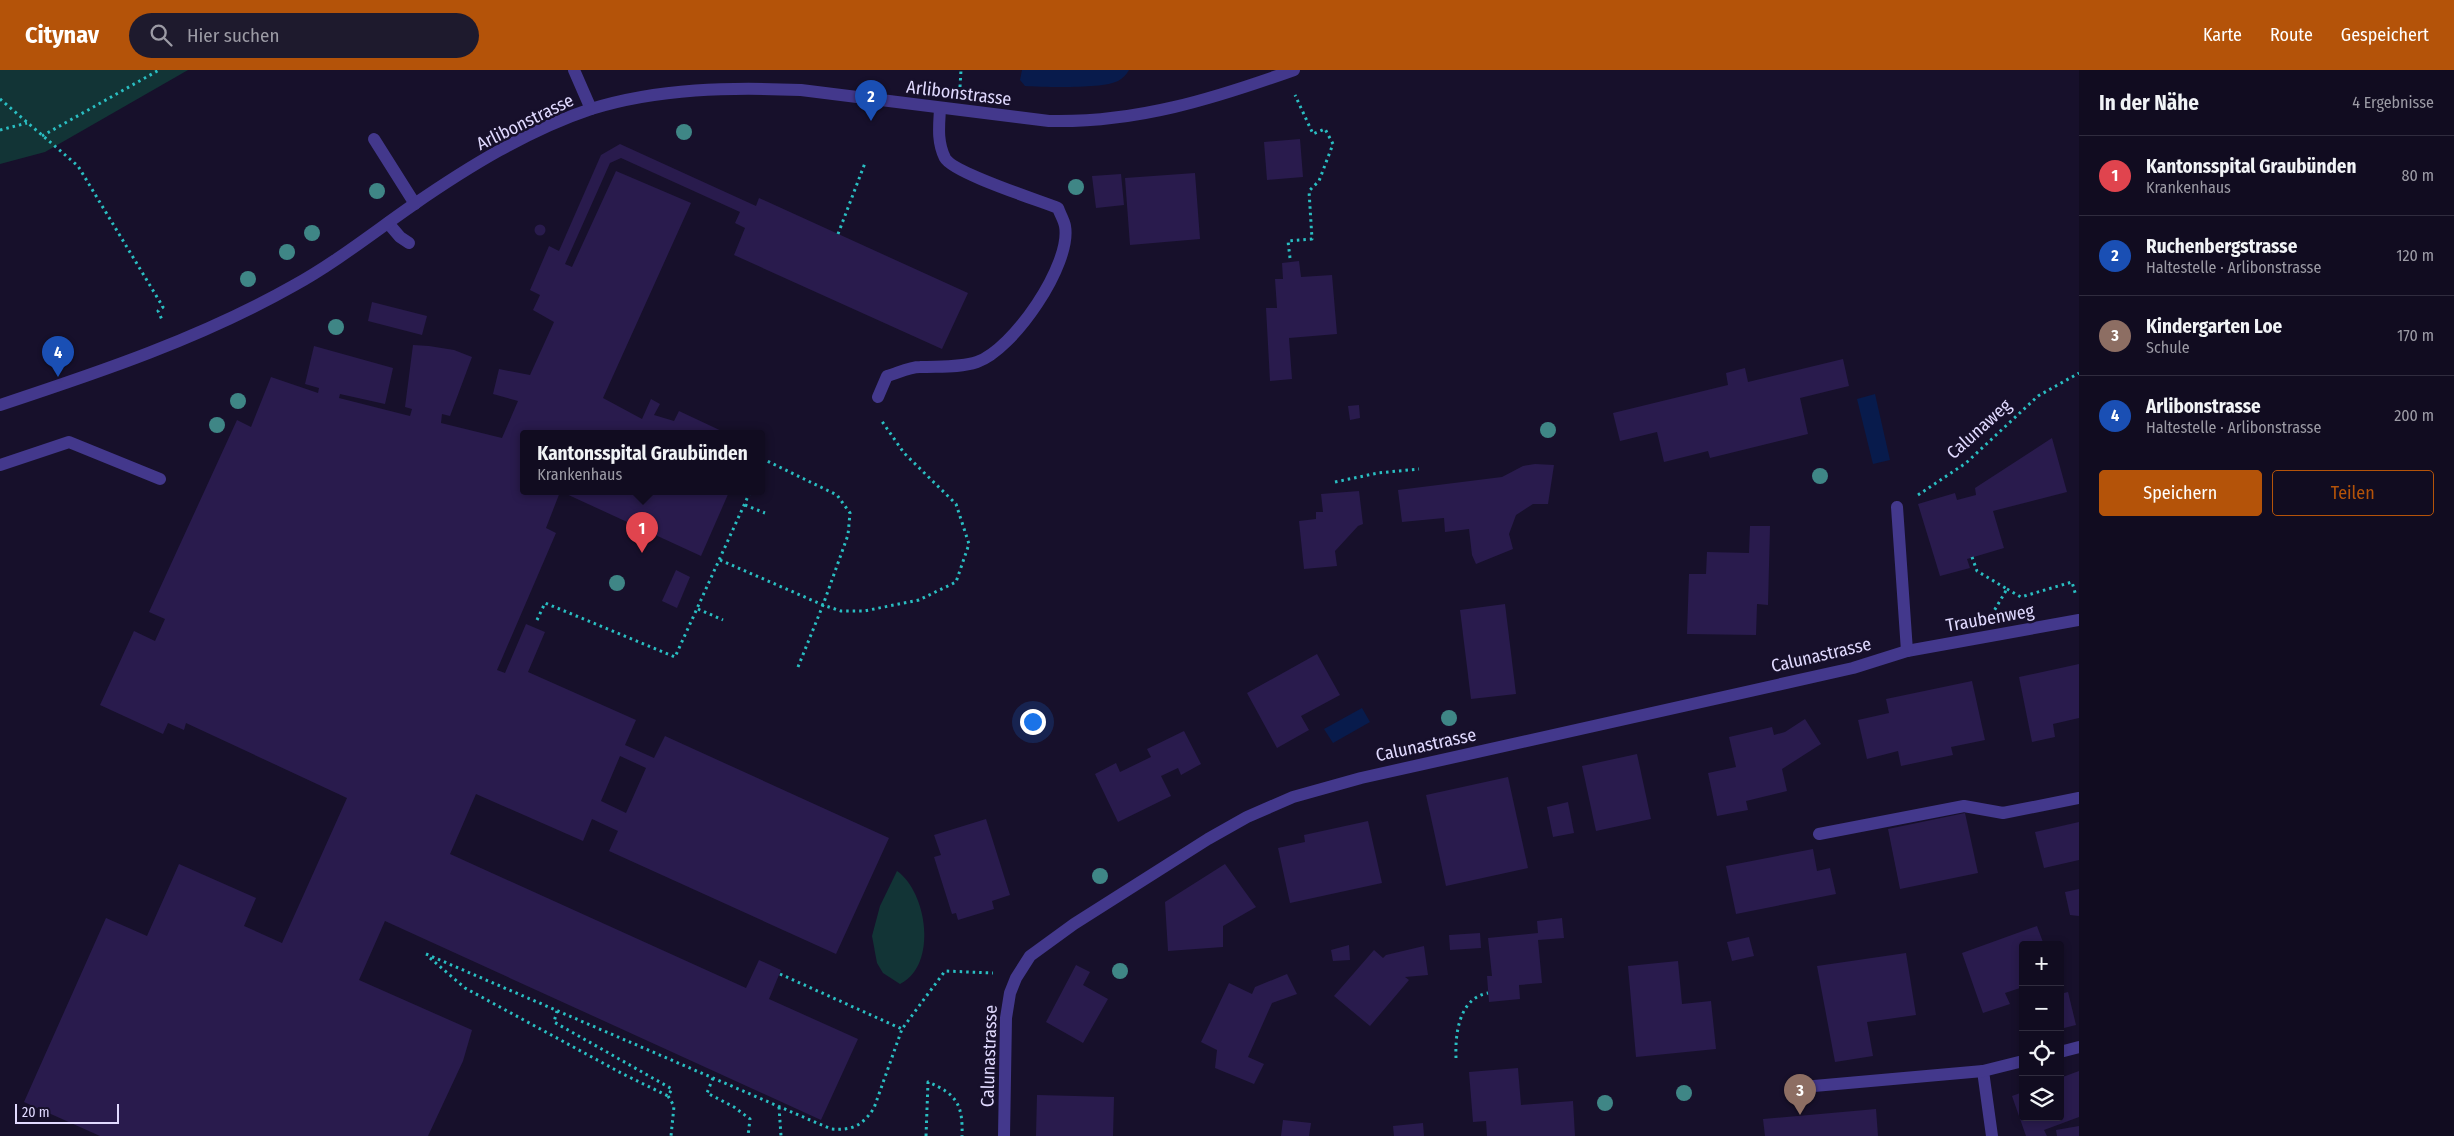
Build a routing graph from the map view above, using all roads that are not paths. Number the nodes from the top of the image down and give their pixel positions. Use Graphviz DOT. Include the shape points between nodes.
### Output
graph roads {
  1 [pos="574,70"];
  2 [pos="1294,70"];
  3 [pos="591,109"];
  4 [pos="940,109"];
  5 [pos="374,140"];
  6 [pos="415,204"];
  7 [pos="388,223"];
  8 [pos="409,243"];
  9 [pos="878,397"];
  10 [pos="0,405"];
  11 [pos="0,465"];
  12 [pos="160,479"];
  13 [pos="1898,507"];
  14 [pos="2079,620"];
  15 [pos="1907,651"];
  16 [pos="2079,798"];
  17 [pos="1819,834"];
  18 [pos="2079,1047"];
  19 [pos="2064,1051"];
  20 [pos="2019,1062"];
  21 [pos="1983,1071"];
  22 [pos="1814,1086"];
  23 [pos="1004,1136"];
  24 [pos="1992,1136"];
  1 -- 3 [label="street"];
  2 -- 4 [label="street, Arlibonstrasse" via="1182,106 1089,122"];
  3 -- 4 [label="street, Arlibonstrasse" via="665,93 760,88 800,90"];
  3 -- 6 [label="street, Arlibonstrasse" via="505,147"];
  4 -- 9 [label="street" via="939,140 946,160 966,173 1058,208 1065,226 1063,250 1044,296 1000,348 978,362 918,367 887,376"];
  5 -- 6 [label="street"];
  6 -- 7 [label="street, Arlibonstrasse"];
  7 -- 8 [label="street"];
  7 -- 10 [label="street, Arlibonstrasse" via="294,286 190,336 118,366"];
  11 -- 12 [label="street" via="69,442"];
  13 -- 15 [label="street"];
  14 -- 15 [label="street, Traubenweg"];
  15 -- 23 [label="street, Calunastrasse" via="1853,668 1361,778 1293,797 1247,817 1074,924 1030,956 1010,993 1006,1018"];
  16 -- 17 [label="street" via="2003,813 1964,806"];
  18 -- 19 [label="street"];
  20 -- 21 [label="street"];
  21 -- 22 [label="street"];
  21 -- 24 [label="street"];
}
